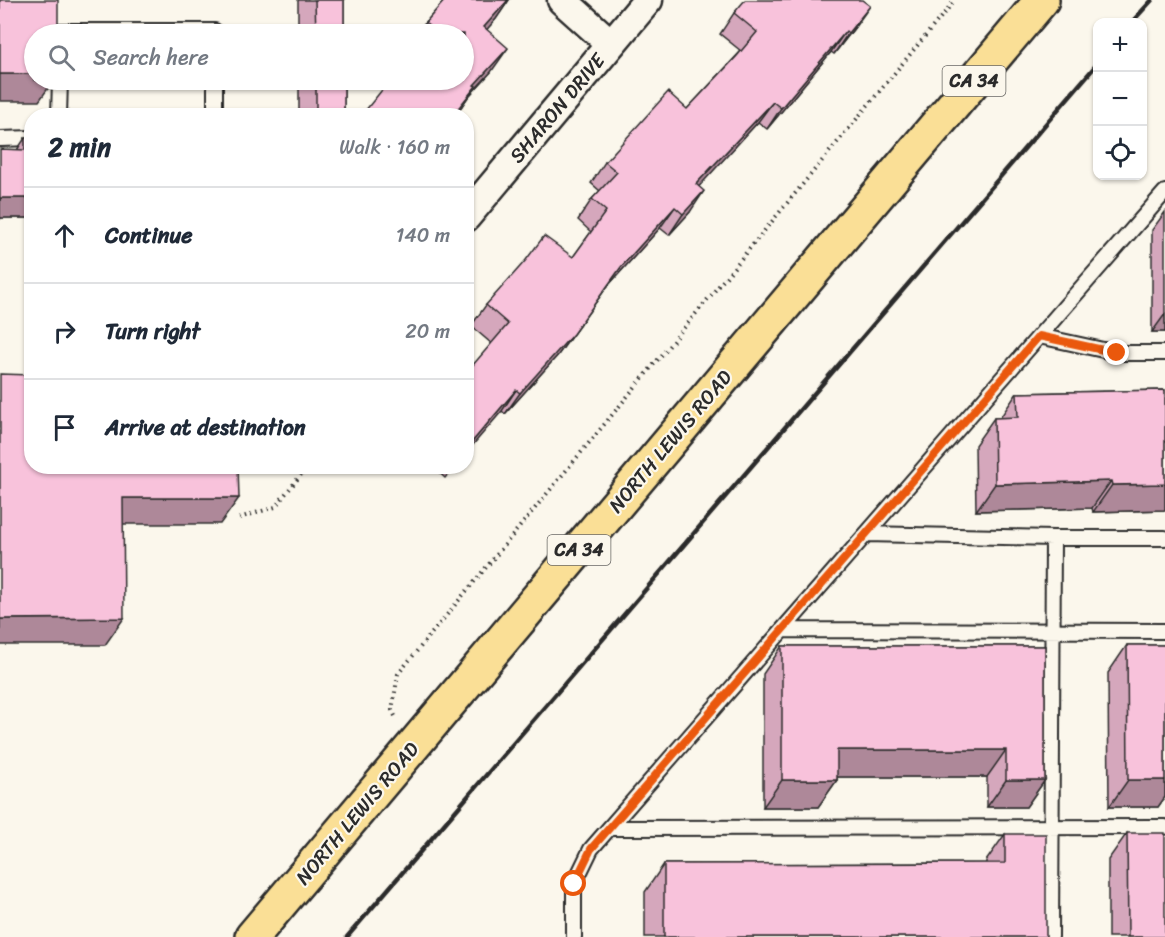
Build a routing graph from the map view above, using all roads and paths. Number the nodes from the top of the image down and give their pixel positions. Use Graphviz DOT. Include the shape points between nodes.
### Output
graph roads {
  1 [pos="562,0"];
  2 [pos="648,0"];
  3 [pos="955,0"];
  4 [pos="1042,0"];
  5 [pos="611,44"];
  6 [pos="60,90"];
  7 [pos="215,90"];
  8 [pos="59,108"];
  9 [pos="215,108"];
  10 [pos="24,138"];
  11 [pos="0,139"];
  12 [pos="1165,192"];
  13 [pos="474,207"];
  14 [pos="1039,336"];
  15 [pos="1165,353"];
  16 [pos="302,474"];
  17 [pos="238,518"];
  18 [pos="866,534"];
  19 [pos="1053,538"];
  20 [pos="1165,538"];
  21 [pos="783,630"];
  22 [pos="1052,630"];
  23 [pos="1165,631"];
  24 [pos="410,750"];
  25 [pos="1052,827"];
  26 [pos="1165,827"];
  27 [pos="610,828"];
  28 [pos="252,937"];
  29 [pos="574,937"];
  30 [pos="1052,937"];
  1 -- 5 [label="street"];
  2 -- 5 [label="street, SHARON DRIVE"];
  3 -- 24 [label="path" via="398,674 392,710"];
  4 -- 24 [label="main road, NORTH LEWIS ROAD / CA 34"];
  5 -- 13 [label="street, SHARON DRIVE"];
  6 -- 8 [label="lane"];
  7 -- 9 [label="lane"];
  10 -- 11 [label="lane"];
  12 -- 14 [label="lane"];
  14 -- 15 [label="lane" via="1117,353"];
  14 -- 18 [label="lane"];
  16 -- 17 [label="path" via="275,507"];
  18 -- 19 [label="lane"];
  18 -- 21 [label="lane"];
  19 -- 20 [label="lane"];
  19 -- 22 [label="lane"];
  21 -- 22 [label="lane"];
  21 -- 27 [label="lane"];
  22 -- 23 [label="lane"];
  22 -- 25 [label="lane"];
  24 -- 28 [label="main road, NORTH LEWIS ROAD / CA 34"];
  25 -- 26 [label="lane"];
  25 -- 27 [label="lane"];
  25 -- 30 [label="lane"];
  27 -- 29 [label="lane" via="591,849 574,884"];
}
